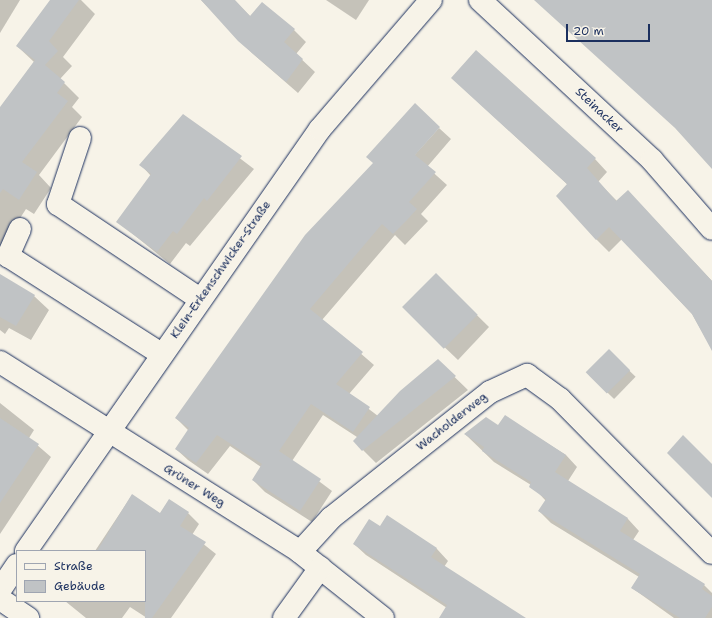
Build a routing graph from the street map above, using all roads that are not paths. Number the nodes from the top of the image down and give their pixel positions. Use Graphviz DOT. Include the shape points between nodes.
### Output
graph roads {
  1 [pos="431,0"];
  2 [pos="480,0"];
  3 [pos="80,138"];
  4 [pos="20,229"];
  5 [pos="712,229"];
  6 [pos="200,299"];
  7 [pos="161,354"];
  8 [pos="0,362"];
  9 [pos="106,432"];
  10 [pos="27,550"];
  11 [pos="300,552"];
  12 [pos="712,553"];
  13 [pos="16,566"];
  14 [pos="320,568"];
  15 [pos="0,590"];
  16 [pos="0,598"];
  17 [pos="28,618"];
  18 [pos="284,618"];
  19 [pos="382,618"];
  1 -- 6 [label="street, Klein-Erkenschwicker-Straße" via="320,129"];
  2 -- 5 [label="street, Steinacker" via="652,160"];
  3 -- 6 [label="street" via="58,204"];
  4 -- 7 [label="street" via="8,256"];
  6 -- 7 [label="street, Klein-Erkenschwicker-Straße"];
  7 -- 9 [label="street, Klein-Erkenschwicker-Straße"];
  8 -- 9 [label="street, Grüner Weg"];
  9 -- 10 [label="street, Klein-Erkenschwicker-Straße"];
  9 -- 11 [label="street, Grüner Weg"];
  11 -- 12 [label="street, Wacholderweg" via="330,518 490,392 527,375 560,399"];
  11 -- 14 [label="street, Grüner Weg"];
  13 -- 15 [label="street"];
  14 -- 18 [label="street"];
  14 -- 19 [label="street, Grüner Weg"];
  16 -- 17 [label="street"];
}
